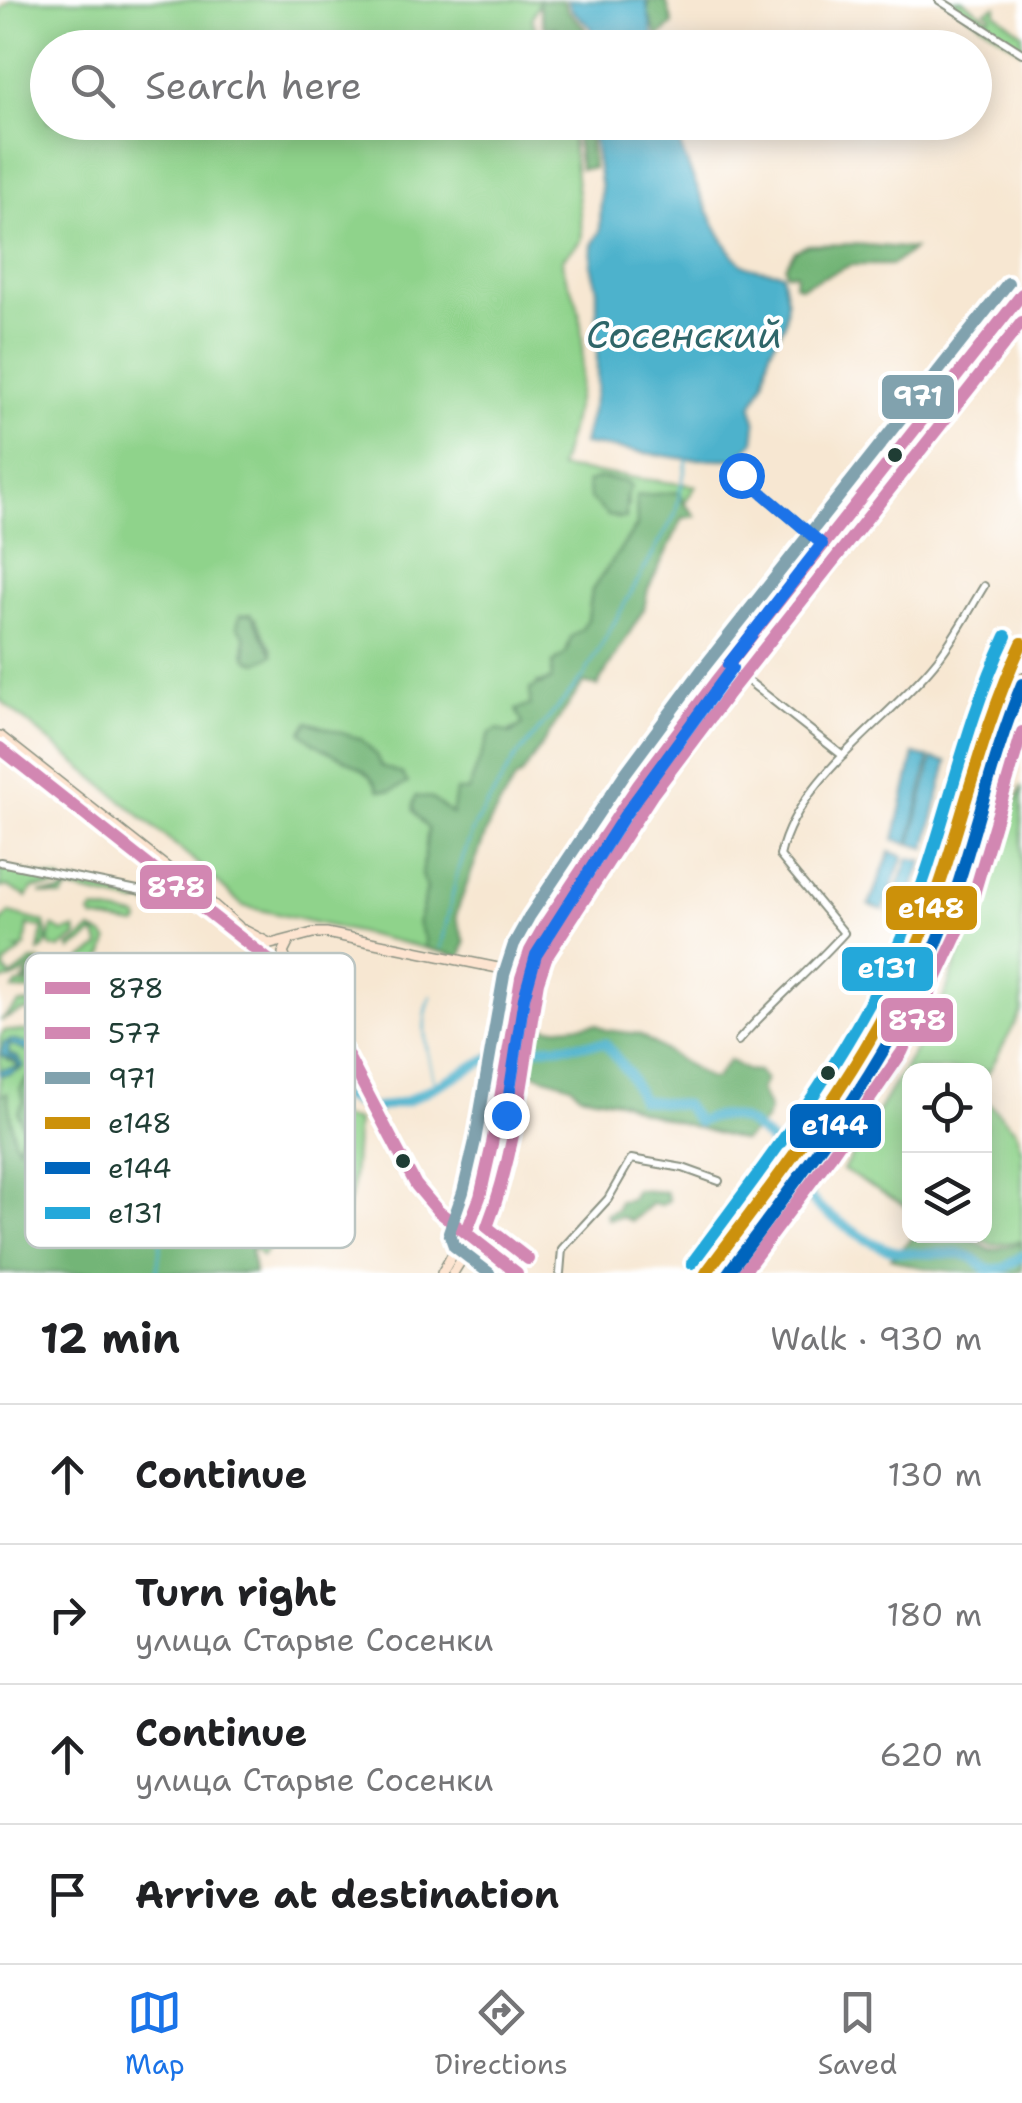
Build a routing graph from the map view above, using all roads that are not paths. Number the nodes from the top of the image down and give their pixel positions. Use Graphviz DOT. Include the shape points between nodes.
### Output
graph roads {
  1 [pos="939,0"];
  2 [pos="986,30"];
  3 [pos="992,34"];
  4 [pos="1022,53"];
  5 [pos="1022,294"];
  6 [pos="1022,302"];
  7 [pos="741,475"];
  8 [pos="822,544"];
  9 [pos="984,586"];
  10 [pos="1022,644"];
  11 [pos="730,667"];
  12 [pos="1022,680"];
  13 [pos="1022,732"];
  14 [pos="0,736"];
  15 [pos="0,748"];
  16 [pos="843,756"];
  17 [pos="0,862"];
  18 [pos="152,893"];
  19 [pos="238,926"];
  20 [pos="291,939"];
  21 [pos="934,948"];
  22 [pos="254,949"];
  23 [pos="530,951"];
  24 [pos="259,953"];
  25 [pos="284,953"];
  26 [pos="498,968"];
  27 [pos="517,997"];
  28 [pos="515,1033"];
  29 [pos="908,1038"];
  30 [pos="738,1041"];
  31 [pos="355,1070"];
  32 [pos="718,1181"];
  33 [pos="470,1237"];
  34 [pos="442,1273"];
  35 [pos="453,1273"];
  36 [pos="517,1273"];
  37 [pos="560,1273"];
  38 [pos="706,1273"];
  39 [pos="725,1273"];
  40 [pos="742,1273"];
  1 -- 2 [label="street"];
  3 -- 4 [label="street"];
  5 -- 8 [label="main road"];
  6 -- 11 [label="main road"];
  7 -- 8 [label="street"];
  8 -- 11 [label="main road"];
  9 -- 16 [label="street" via="933,665"];
  10 -- 38 [label="highway" via="978,748 919,943 858,1060"];
  11 -- 16 [label="street"];
  11 -- 23 [label="main road" via="611,824"];
  11 -- 28 [label="main road" via="541,945"];
  12 -- 21 [label="highway"];
  13 -- 29 [label="main road" via="971,904"];
  14 -- 19 [label="main road"];
  15 -- 22 [label="main road"];
  16 -- 30 [label="street" via="804,805 780,856 844,933"];
  17 -- 18 [label="street"];
  19 -- 20 [label="main road" via="263,942"];
  19 -- 22 [label="main road"];
  20 -- 25 [label="main road"];
  20 -- 26 [label="main road" via="326,933"];
  21 -- 29 [label="main road"];
  21 -- 39 [label="highway" via="872,1070"];
  22 -- 24 [label="main road"];
  23 -- 26 [label="main road" via="518,964"];
  23 -- 27 [label="main road"];
  26 -- 27 [label="main road" via="512,977"];
  27 -- 28 [label="main road"];
  28 -- 33 [label="main road" via="498,1165"];
  29 -- 40 [label="main road"];
  31 -- 33 [label="main road" via="416,1186"];
  32 -- 37 [label="street" via="631,1158 608,1199 562,1248"];
  33 -- 34 [label="main road"];
  33 -- 35 [label="main road"];
  33 -- 36 [label="main road"];
}
